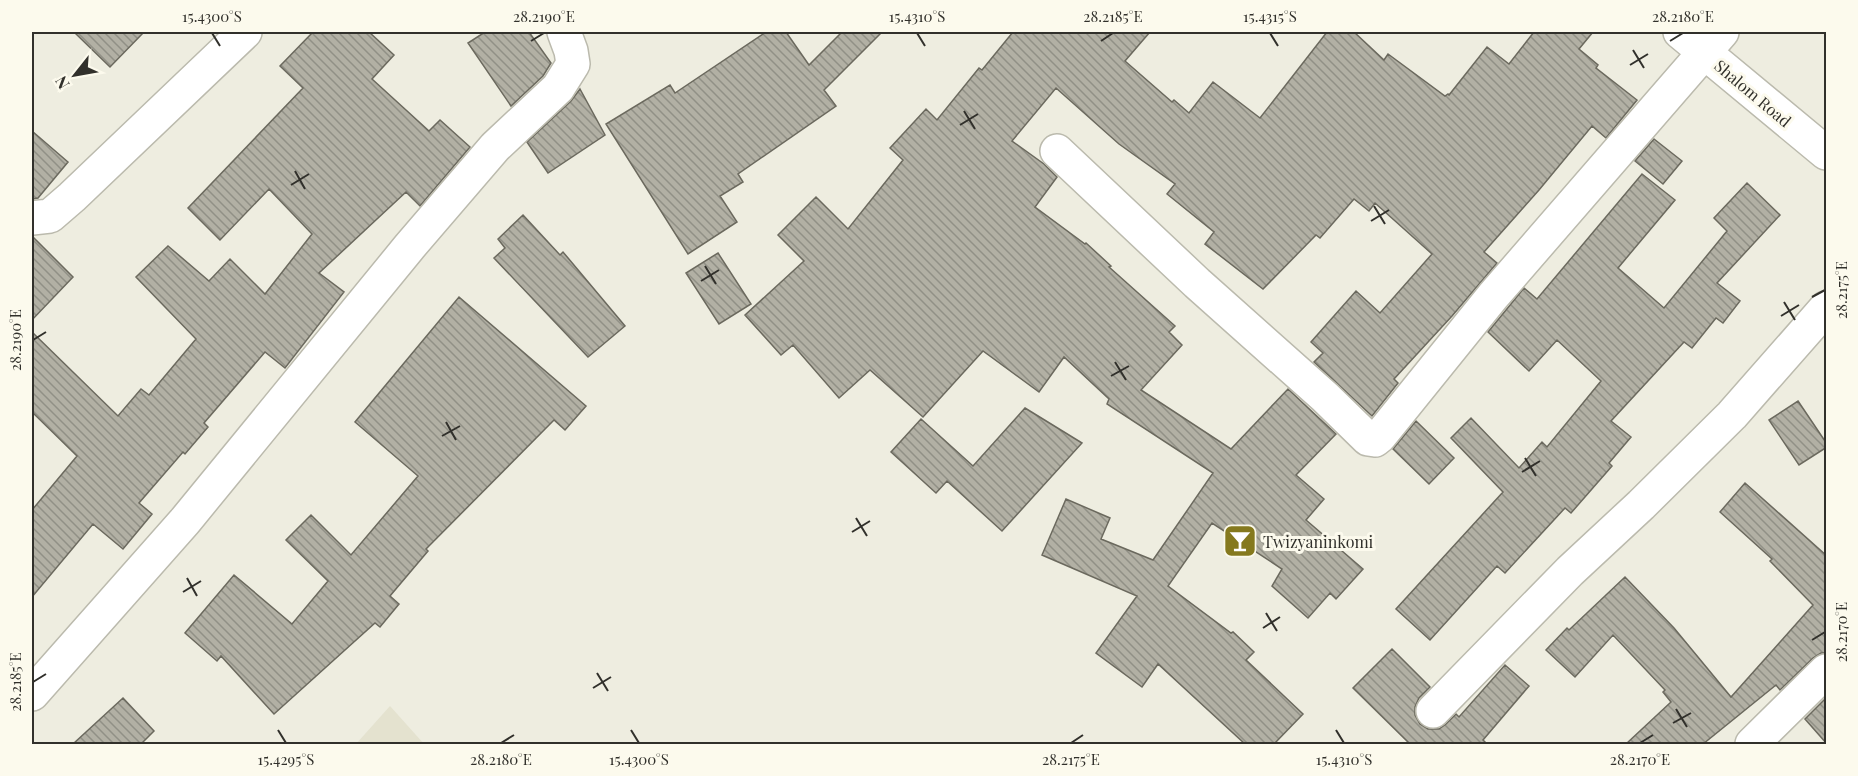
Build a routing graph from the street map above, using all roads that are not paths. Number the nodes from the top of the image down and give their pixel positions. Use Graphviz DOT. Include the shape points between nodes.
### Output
graph roads {
  1 [pos="245,32"];
  2 [pos="564,32"];
  3 [pos="1680,32"];
  4 [pos="1714,42"];
  5 [pos="1057,151"];
  6 [pos="1827,153"];
  7 [pos="32,218"];
  8 [pos="1827,308"];
  9 [pos="1827,671"];
  10 [pos="32,694"];
  11 [pos="1433,711"];
  12 [pos="1752,744"];
  1 -- 7 [label="street" via="72,197 50,216"];
  2 -- 10 [label="street" via="573,64 558,88 495,147 185,521"];
  3 -- 4 [label="street, Shalom Road"];
  4 -- 5 [label="street" via="1493,296 1375,440 1368,439"];
  4 -- 6 [label="street, Shalom Road"];
  8 -- 11 [label="street" via="1732,415 1570,571"];
  9 -- 12 [label="street"];
}
